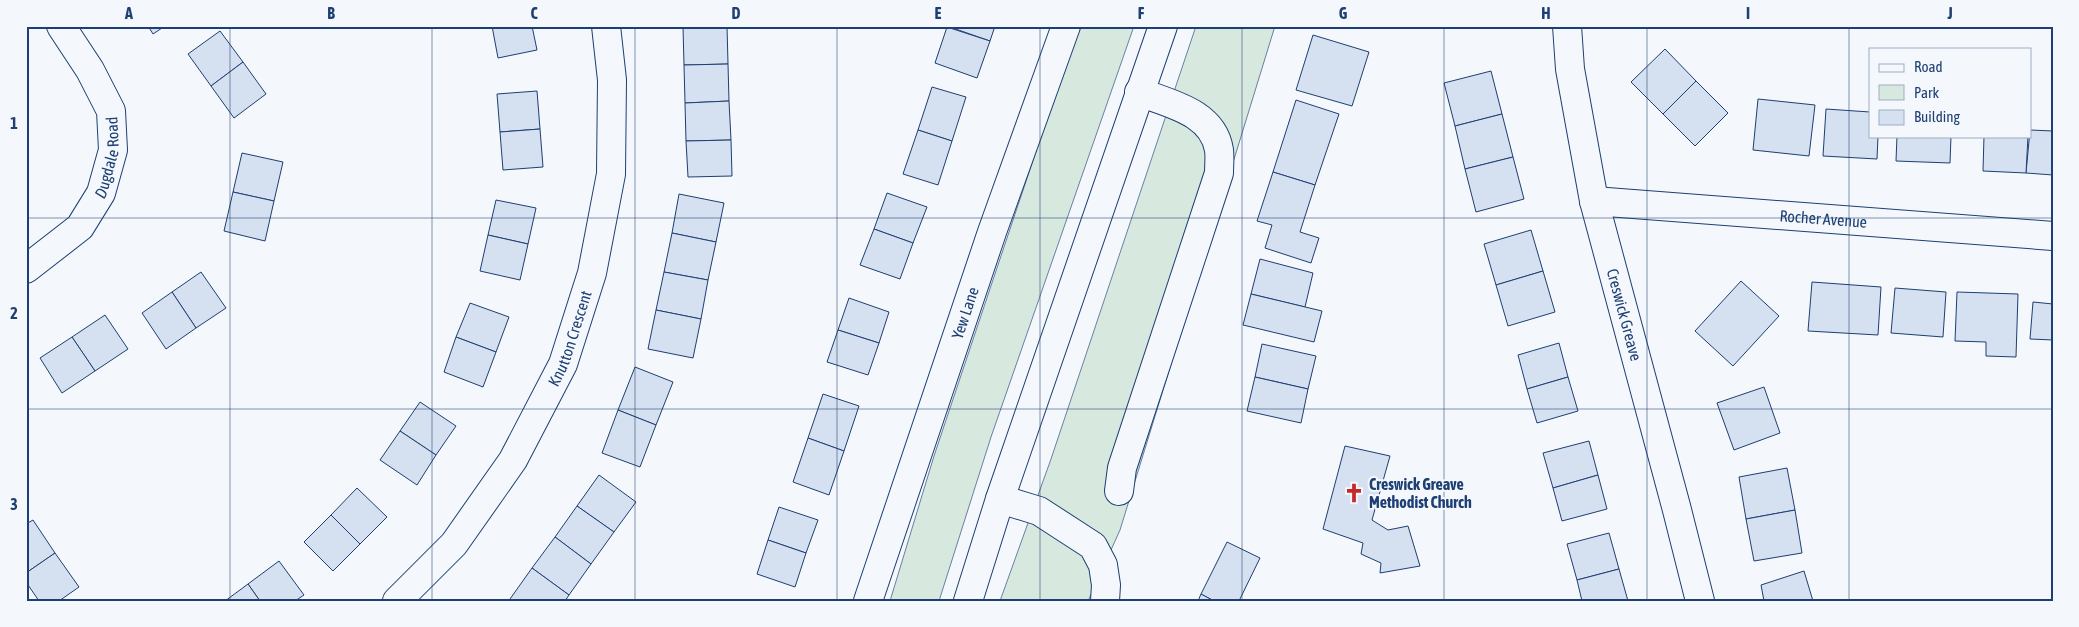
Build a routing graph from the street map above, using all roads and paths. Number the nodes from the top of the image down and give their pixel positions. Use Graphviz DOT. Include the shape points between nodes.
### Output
graph roads {
  1 [pos="61,26"];
  2 [pos="606,26"];
  3 [pos="1066,26"];
  4 [pos="1163,26"];
  5 [pos="1567,26"];
  6 [pos="1140,92"];
  7 [pos="1594,201"];
  8 [pos="2053,236"];
  9 [pos="26,270"];
  10 [pos="1119,491"];
  11 [pos="1000,499"];
  12 [pos="397,601"];
  13 [pos="868,601"];
  14 [pos="968,601"];
  15 [pos="1104,601"];
  16 [pos="1700,601"];
  1 -- 9 [label="street, Dugdale Road" via="90,70 111,111 113,150 101,193 80,227"];
  2 -- 12 [label="street, Knutton Crescent" via="612,80 611,174 592,273 563,364 513,460 454,544"];
  3 -- 13 [label="street, Yew Lane" via="992,232"];
  4 -- 6 [label="street"];
  5 -- 7 [label="street, Creswick Greave" via="1570,69"];
  6 -- 10 [label="street" via="1196,114 1210,128 1219,150 1219,173 1122,468"];
  6 -- 11 [label="street"];
  7 -- 8 [label="street, Rocher Avenue"];
  7 -- 16 [label="street, Creswick Greave"];
  11 -- 14 [label="street"];
  11 -- 15 [label="street" via="1039,511 1093,546 1103,565"];
}
